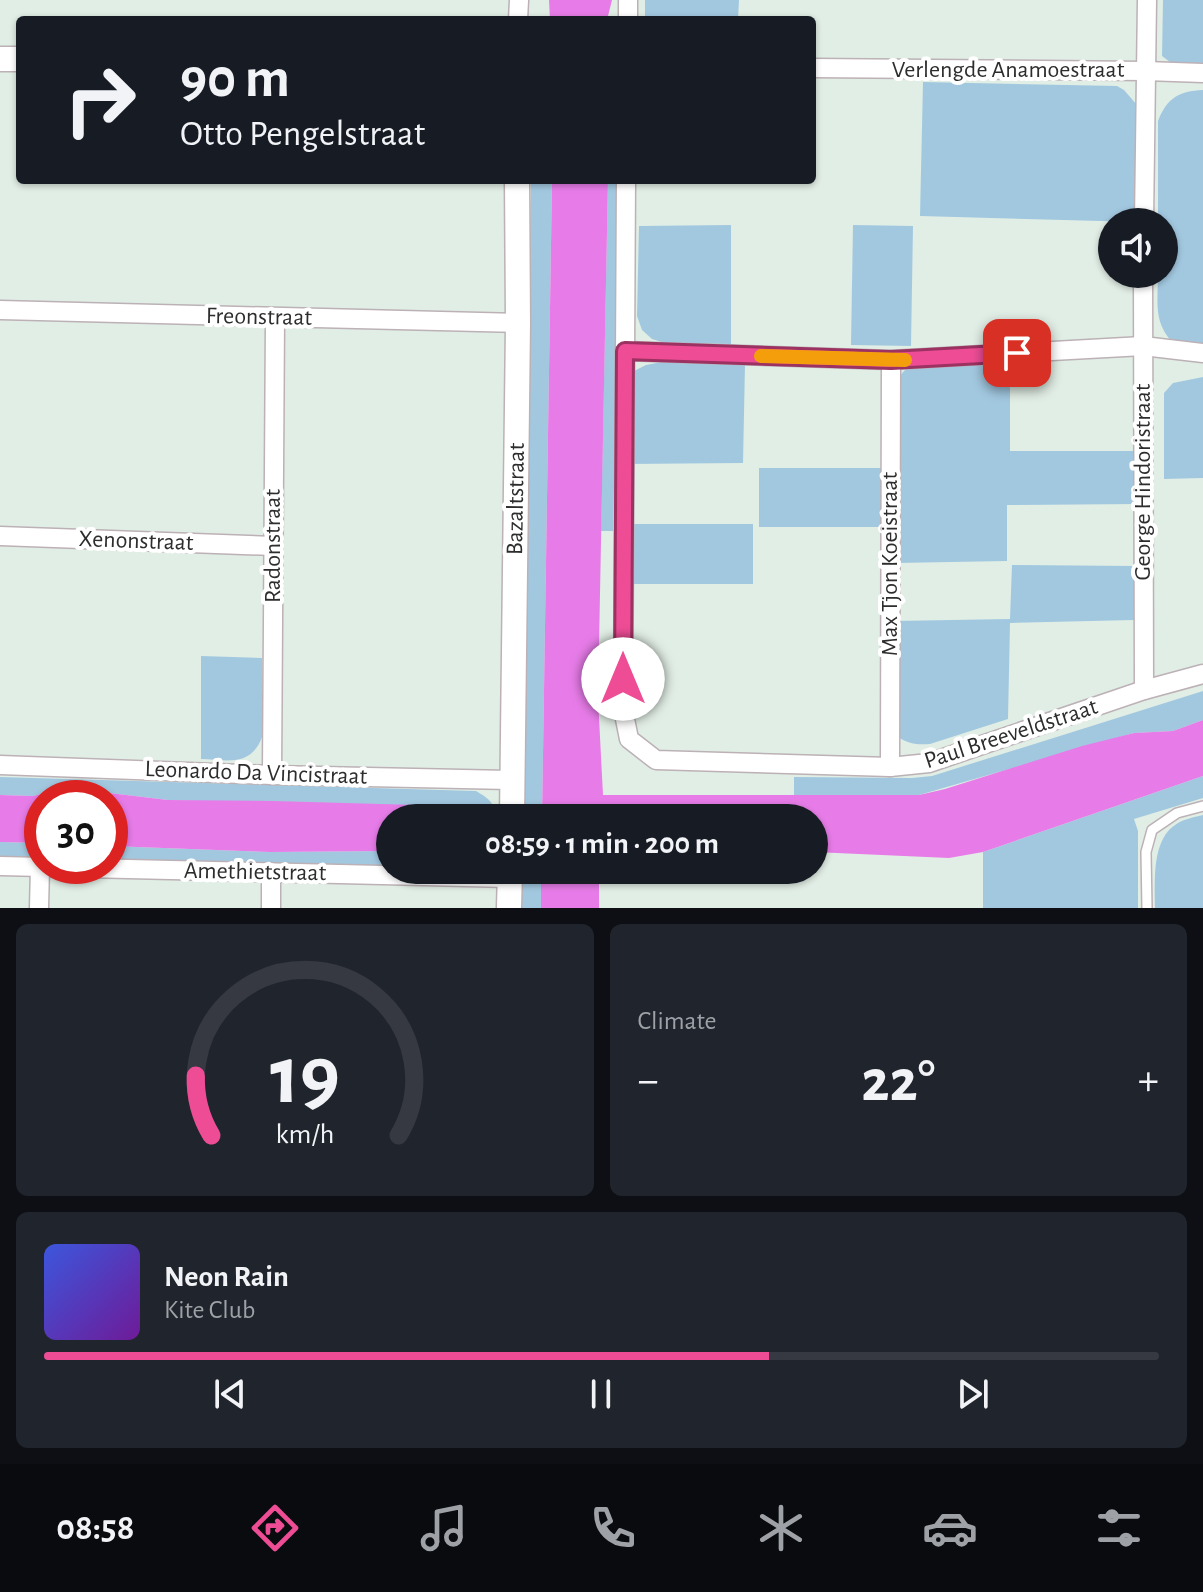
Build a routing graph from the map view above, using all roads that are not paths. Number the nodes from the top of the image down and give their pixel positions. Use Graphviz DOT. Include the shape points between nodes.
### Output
graph roads {
  1 [pos="1147,0"];
  2 [pos="816,68"];
  3 [pos="1145,71"];
  4 [pos="1203,73"];
  5 [pos="517,184"];
  6 [pos="626,184"];
  7 [pos="1144,208"];
  8 [pos="1143,288"];
  9 [pos="0,310"];
  10 [pos="275,318"];
  11 [pos="518,323"];
  12 [pos="1143,346"];
  13 [pos="625,351"];
  14 [pos="1203,353"];
  15 [pos="891,360"];
  16 [pos="0,536"];
  17 [pos="273,546"];
  18 [pos="1203,674"];
  19 [pos="1144,690"];
  20 [pos="0,765"];
  21 [pos="890,767"];
  22 [pos="272,775"];
  23 [pos="513,780"];
  24 [pos="512,804"];
  25 [pos="1203,806"];
  26 [pos="0,866"];
  27 [pos="24,867"];
  28 [pos="128,869"];
  29 [pos="271,872"];
  30 [pos="376,873"];
  31 [pos="40,884"];
  32 [pos="510,884"];
  33 [pos="39,908"];
  34 [pos="271,908"];
  35 [pos="509,908"];
  36 [pos="1147,908"];
  1 -- 3 [label="street"];
  2 -- 3 [label="street, Verlengde Anamoestraat"];
  3 -- 4 [label="street, Verlengde Anamoestraat"];
  3 -- 7 [label="street"];
  5 -- 11 [label="street, Bazaltstraat"];
  6 -- 13 [label="street"];
  8 -- 12 [label="street, George Hindoristraat"];
  9 -- 10 [label="street, Freonstraat"];
  10 -- 11 [label="street, Freonstraat"];
  10 -- 17 [label="street, Radonstraat"];
  11 -- 23 [label="street, Bazaltstraat"];
  12 -- 14 [label="street"];
  12 -- 15 [label="street"];
  12 -- 19 [label="street, George Hindoristraat"];
  13 -- 15 [label="street"];
  13 -- 21 [label="street, Paul Breeveldstraat" via="623,709 629,739 656,760"];
  15 -- 21 [label="street, Max Tjon Koeistraat"];
  16 -- 17 [label="street, Xenonstraat"];
  17 -- 22 [label="street, Radonstraat"];
  18 -- 19 [label="street, Paul Breeveldstraat"];
  19 -- 21 [label="street, Paul Breeveldstraat" via="929,763"];
  20 -- 22 [label="street, Leonardo Da Vincistraat"];
  22 -- 23 [label="street, Leonardo Da Vincistraat"];
  23 -- 24 [label="street, Bazaltstraat"];
  25 -- 36 [label="lane" via="1177,813 1152,830 1146,852"];
  26 -- 27 [label="street, Amethietstraat"];
  28 -- 29 [label="street, Amethietstraat"];
  29 -- 30 [label="street, Amethietstraat"];
  29 -- 34 [label="street"];
  31 -- 33 [label="street"];
  32 -- 35 [label="street"];
}
